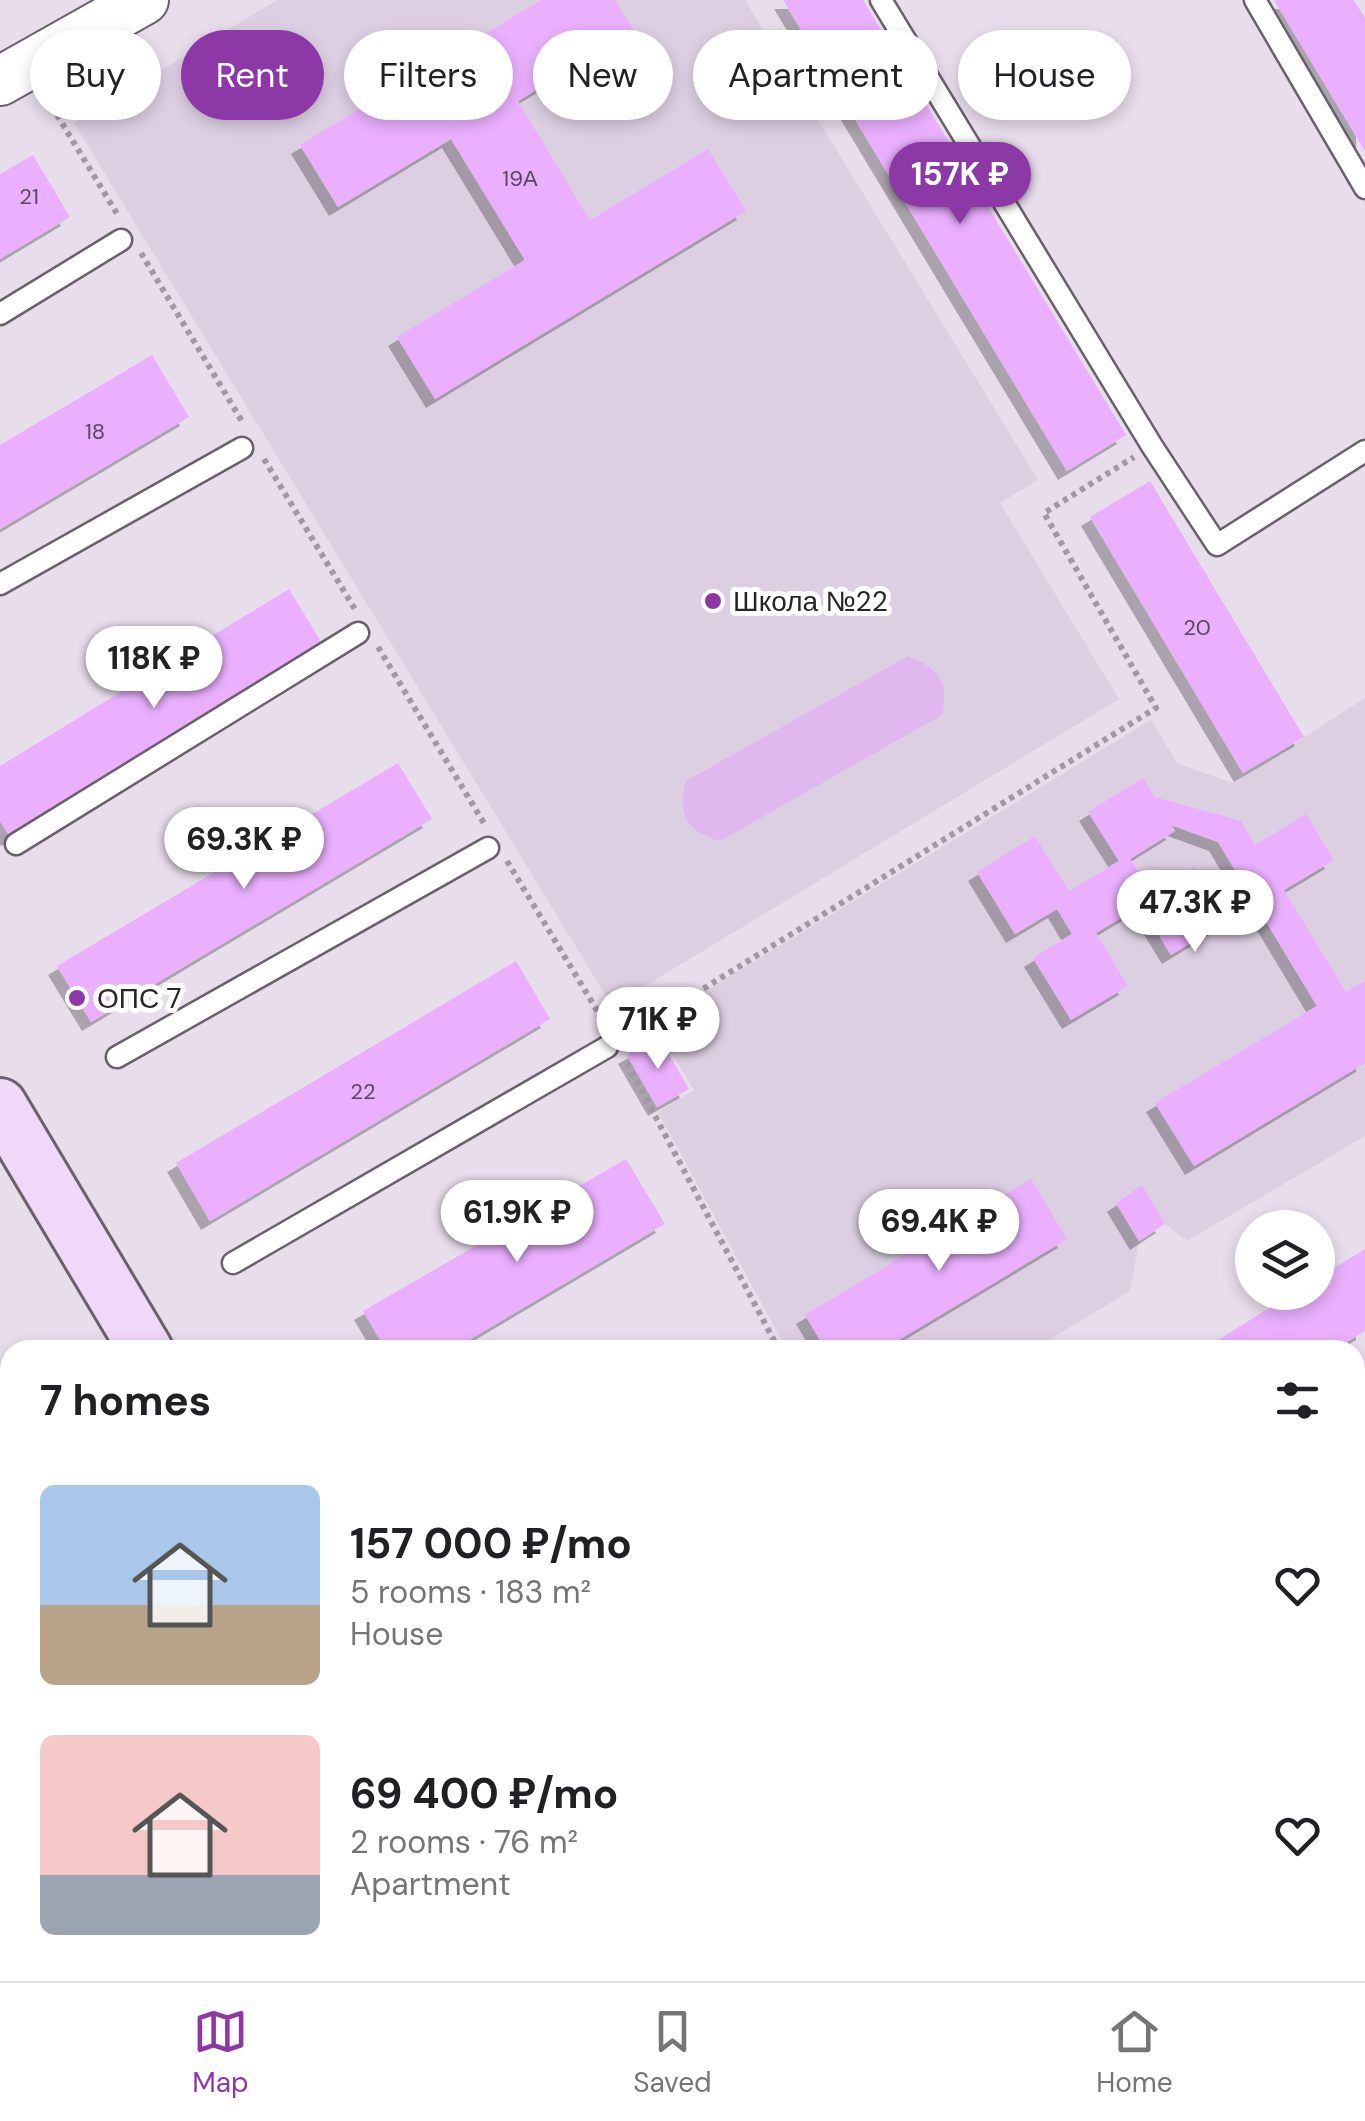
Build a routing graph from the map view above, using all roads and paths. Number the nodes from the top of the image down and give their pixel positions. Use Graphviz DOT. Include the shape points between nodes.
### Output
graph roads {
  1 [pos="144,0"];
  2 [pos="881,0"];
  3 [pos="1255,0"];
  4 [pos="8,71"];
  5 [pos="60,120"];
  6 [pos="1365,188"];
  7 [pos="130,241"];
  8 [pos="0,314"];
  9 [pos="251,445"];
  10 [pos="1152,446"];
  11 [pos="1365,451"];
  12 [pos="0,584"];
  13 [pos="364,631"];
  14 [pos="16,844"];
  15 [pos="495,849"];
  16 [pos="612,1045"];
  17 [pos="116,1057"];
  18 [pos="0,1106"];
  19 [pos="232,1263"];
  20 [pos="130,1340"];
  21 [pos="774,1340"];
  1 -- 4 [label="street"];
  2 -- 10 [label="lane"];
  3 -- 6 [label="lane"];
  5 -- 7 [label="path"];
  7 -- 8 [label="lane"];
  7 -- 9 [label="path"];
  9 -- 12 [label="lane"];
  9 -- 13 [label="path"];
  10 -- 11 [label="lane" via="1216,545"];
  10 -- 16 [label="path" via="1044,514 1156,708"];
  13 -- 14 [label="lane"];
  13 -- 15 [label="path"];
  15 -- 16 [label="path"];
  15 -- 17 [label="lane"];
  16 -- 19 [label="lane"];
  16 -- 21 [label="path"];
  18 -- 20 [label="main road"];
}
